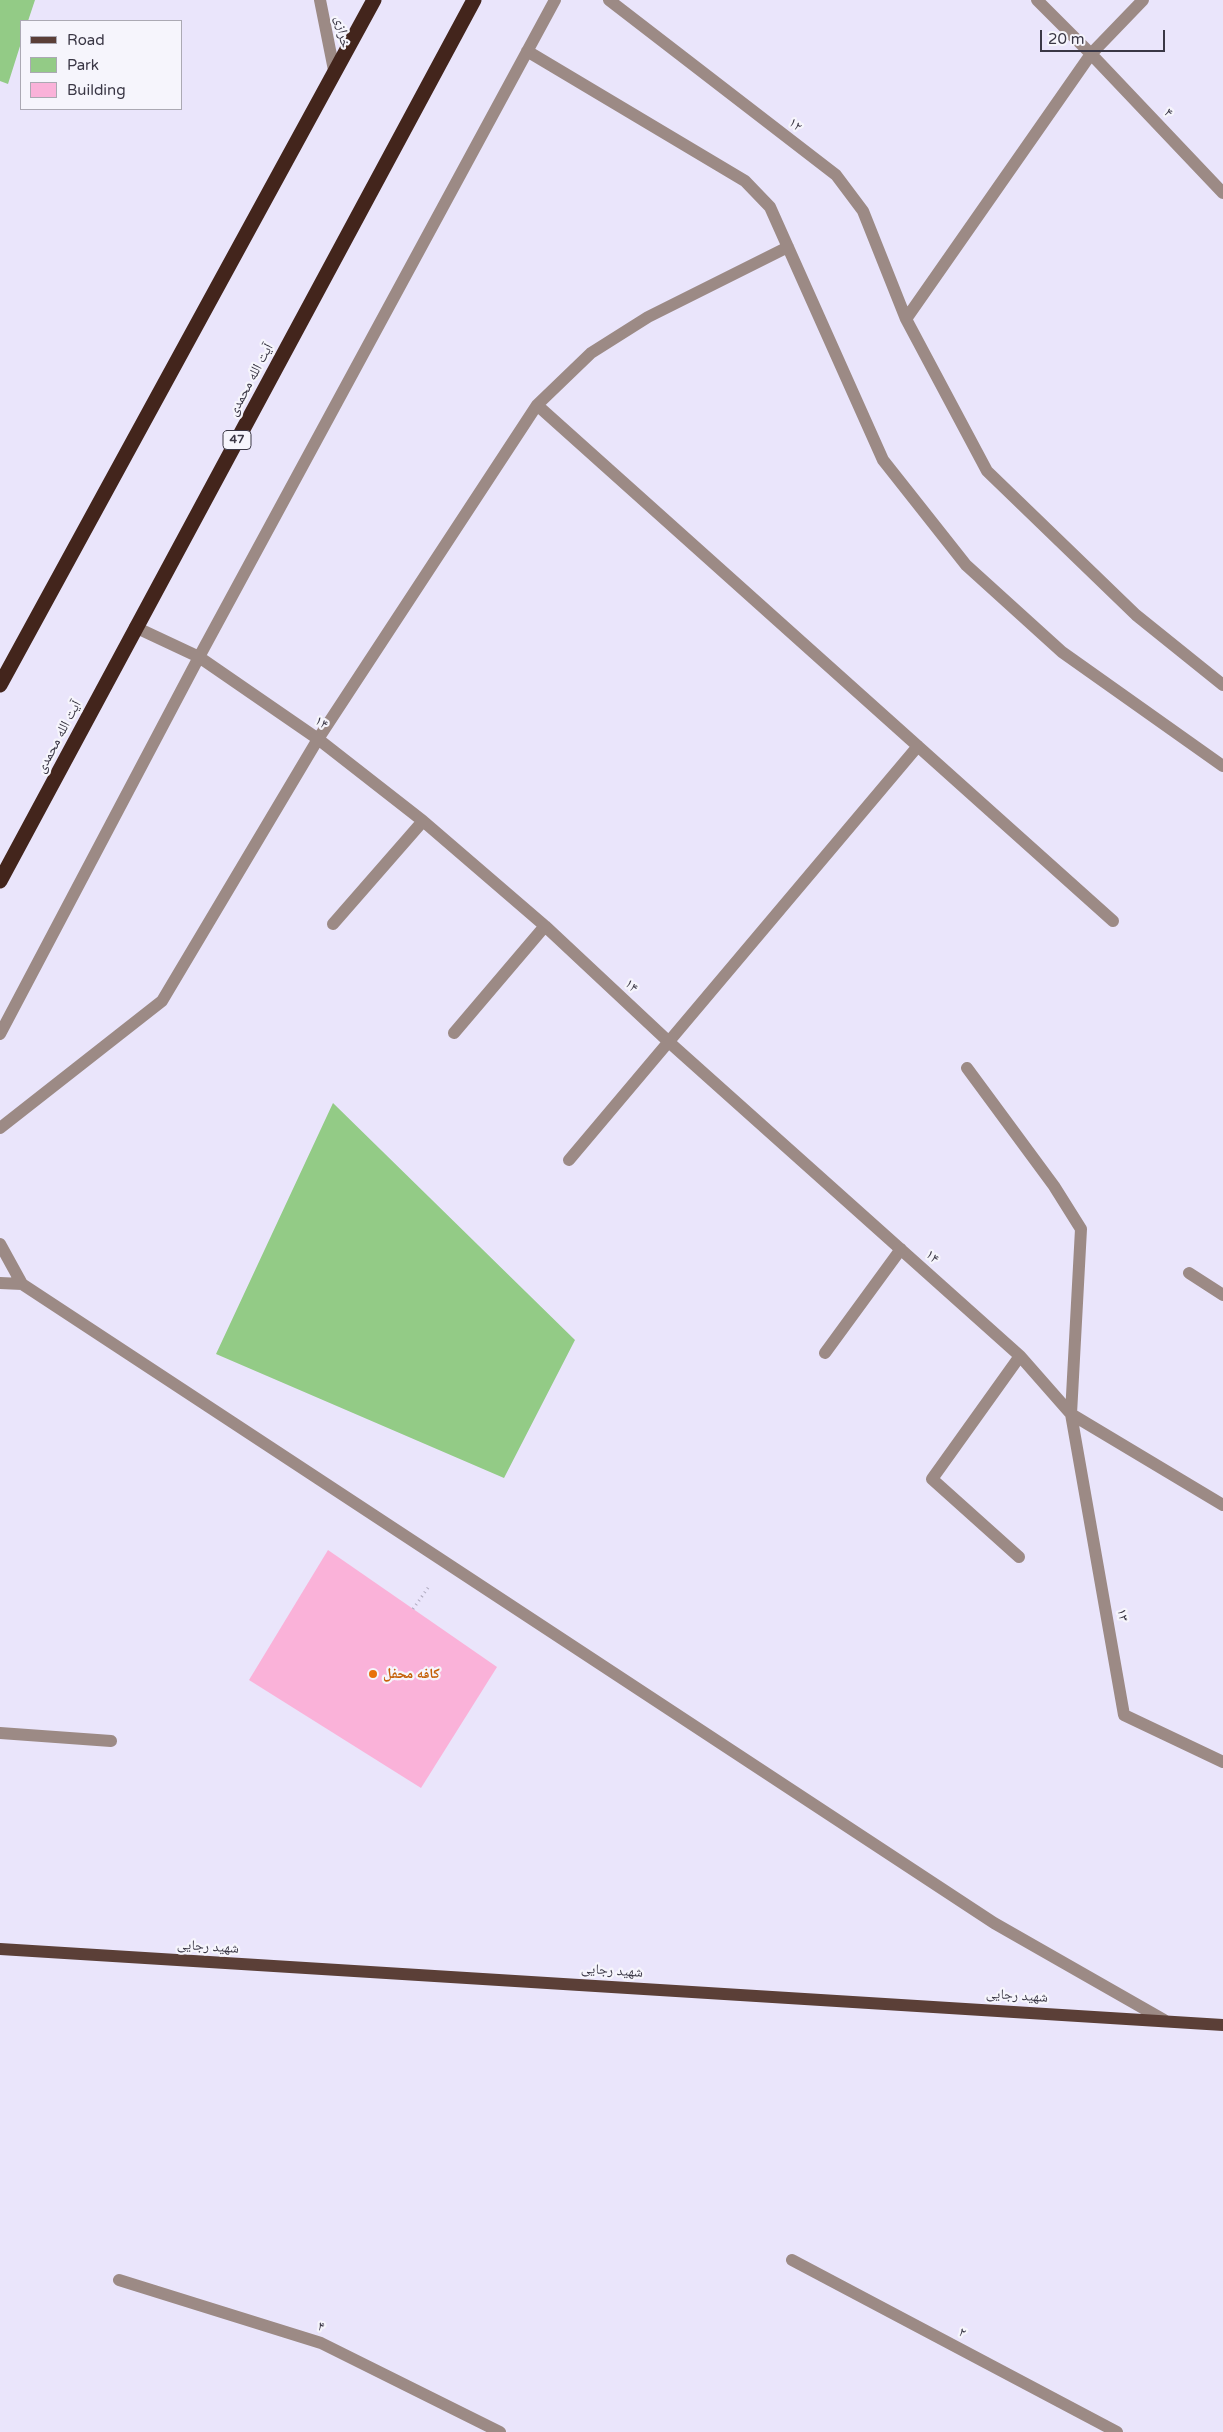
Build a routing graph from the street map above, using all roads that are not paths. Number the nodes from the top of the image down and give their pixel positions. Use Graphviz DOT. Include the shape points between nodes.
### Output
graph roads {
  1 [pos="320,0"];
  2 [pos="374,0"];
  3 [pos="474,0"];
  4 [pos="555,0"];
  5 [pos="609,0"];
  6 [pos="1037,0"];
  7 [pos="1142,0"];
  8 [pos="527,51"];
  9 [pos="1092,54"];
  10 [pos="334,70"];
  11 [pos="1223,193"];
  12 [pos="788,247"];
  13 [pos="906,319"];
  14 [pos="537,405"];
  15 [pos="135,628"];
  16 [pos="199,657"];
  17 [pos="0,685"];
  18 [pos="1223,686"];
  19 [pos="318,739"];
  20 [pos="918,746"];
  21 [pos="1223,766"];
  22 [pos="423,820"];
  23 [pos="0,881"];
  24 [pos="1113,920"];
  25 [pos="333,924"];
  26 [pos="546,926"];
  27 [pos="454,1033"];
  28 [pos="0,1034"];
  29 [pos="670,1043"];
  30 [pos="967,1068"];
  31 [pos="0,1128"];
  32 [pos="569,1160"];
  33 [pos="0,1244"];
  34 [pos="901,1249"];
  35 [pos="1189,1273"];
  36 [pos="0,1283"];
  37 [pos="22,1284"];
  38 [pos="1223,1295"];
  39 [pos="825,1353"];
  40 [pos="1020,1356"];
  41 [pos="1071,1414"];
  42 [pos="1223,1505"];
  43 [pos="1020,1557"];
  44 [pos="0,1733"];
  45 [pos="111,1741"];
  46 [pos="1223,1762"];
  47 [pos="0,1949"];
  48 [pos="1164,2020"];
  49 [pos="1223,2025"];
  50 [pos="792,2260"];
  51 [pos="119,2280"];
  52 [pos="500,2432"];
  53 [pos="1117,2432"];
  1 -- 10 [label="street, خرازی"];
  2 -- 10 [label="highway"];
  3 -- 15 [label="highway, آیت الله محمدی / 47"];
  4 -- 8 [label="street"];
  5 -- 13 [label="street, ۱۲" via="836,175 863,211"];
  6 -- 9 [label="street, ۴"];
  7 -- 9 [label="street"];
  8 -- 12 [label="street" via="745,181 770,208"];
  8 -- 16 [label="street"];
  9 -- 11 [label="street, ۴"];
  9 -- 13 [label="street"];
  10 -- 17 [label="highway"];
  12 -- 14 [label="street" via="648,316 591,354"];
  12 -- 21 [label="street" via="883,460 966,565 1062,652"];
  13 -- 18 [label="street, ۱۲" via="987,471 1136,615"];
  14 -- 19 [label="street"];
  14 -- 20 [label="street"];
  15 -- 16 [label="street, ۱۴"];
  15 -- 23 [label="highway, آیت الله محمدی / 47"];
  16 -- 19 [label="street, ۱۴"];
  16 -- 28 [label="street"];
  19 -- 22 [label="street, ۱۴"];
  19 -- 31 [label="street" via="162,1001"];
  20 -- 24 [label="street"];
  20 -- 29 [label="street"];
  22 -- 25 [label="street"];
  22 -- 26 [label="street, ۱۴"];
  26 -- 27 [label="street"];
  26 -- 29 [label="street, ۱۴"];
  29 -- 32 [label="street"];
  29 -- 34 [label="street, ۱۴"];
  30 -- 41 [label="street" via="1054,1186 1081,1229"];
  33 -- 37 [label="street"];
  34 -- 39 [label="street"];
  34 -- 40 [label="street, ۱۴"];
  35 -- 38 [label="street"];
  36 -- 37 [label="street"];
  37 -- 48 [label="street" via="994,1924"];
  40 -- 41 [label="street, ۱۴"];
  40 -- 43 [label="street" via="932,1479"];
  41 -- 42 [label="street"];
  41 -- 46 [label="street, ۱۳" via="1124,1715"];
  44 -- 45 [label="street"];
  47 -- 48 [label="main road, شهید رجایی"];
  48 -- 49 [label="main road, شهید رجایی"];
  50 -- 53 [label="street, ۲"];
  51 -- 52 [label="street, ۴" via="321,2343"];
}
